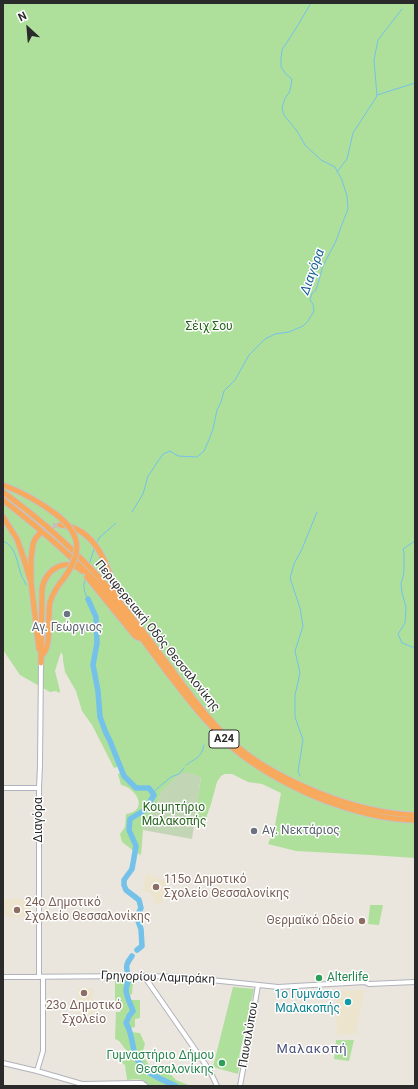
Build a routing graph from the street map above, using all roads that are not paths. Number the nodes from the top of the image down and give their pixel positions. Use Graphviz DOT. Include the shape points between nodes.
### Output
graph roads {
  1 [pos="3,485"];
  2 [pos="3,492"];
  3 [pos="3,501"];
  4 [pos="3,517"];
  5 [pos="60,525"];
  6 [pos="40,533"];
  7 [pos="81,569"];
  8 [pos="31,582"];
  9 [pos="119,602"];
  10 [pos="42,654"];
  11 [pos="41,663"];
  12 [pos="3,788"];
  13 [pos="39,788"];
  14 [pos="415,816"];
  15 [pos="415,820"];
  16 [pos="144,976"];
  17 [pos="3,977"];
  18 [pos="41,977"];
  19 [pos="415,982"];
  20 [pos="258,985"];
  21 [pos="3,1063"];
  22 [pos="37,1071"];
  23 [pos="145,1086"];
  24 [pos="217,1086"];
  25 [pos="240,1086"];
  1 -- 10 [label="highway, bridge" via="33,500 66,522 77,545 75,560 51,600 48,636 45,652"];
  2 -- 9 [label="highway, Περιφερειακή Οδός Θεσσαλονίκης / Α24" via="84,561"];
  3 -- 7 [label="highway, Περιφερειακή Οδός Θεσσαλονίκης / Α24" via="37,527"];
  4 -- 8 [label="highway" via="17,539"];
  5 -- 9 [label="highway" via="76,529 93,542 110,574"];
  6 -- 8 [label="highway" via="32,550"];
  7 -- 10 [label="highway" via="62,566 54,569 46,577 42,590"];
  7 -- 15 [label="highway, Περιφερειακή Οδός Θεσσαλονίκης / Α24" via="112,600 209,724 251,762 292,786 336,804 384,818"];
  8 -- 11 [label="highway"];
  9 -- 14 [label="highway, Περιφερειακή Οδός Θεσσαλονίκης / Α24" via="208,716 255,760 284,778 348,804 384,813"];
  10 -- 11 [label="highway"];
  11 -- 13 [label="main road, Διαγόρα"];
  12 -- 13 [label="main road"];
  13 -- 18 [label="main road, Διαγόρα"];
  16 -- 18 [label="main road, Γρηγορίου Λαμπράκη"];
  16 -- 20 [label="main road, Γρηγορίου Λαμπράκη" via="192,977"];
  16 -- 24 [label="main road" via="210,1071"];
  17 -- 18 [label="main road, Γρηγορίου Λαμπράκη"];
  18 -- 22 [label="main road, Διαγόρα" via="44,1051"];
  19 -- 20 [label="main road, Γρηγορίου Λαμπράκη" via="280,987"];
  20 -- 25 [label="main road, Παυσιλύπου"];
  21 -- 22 [label="main road"];
  22 -- 23 [label="main road" via="86,1084 140,1083"];
}
